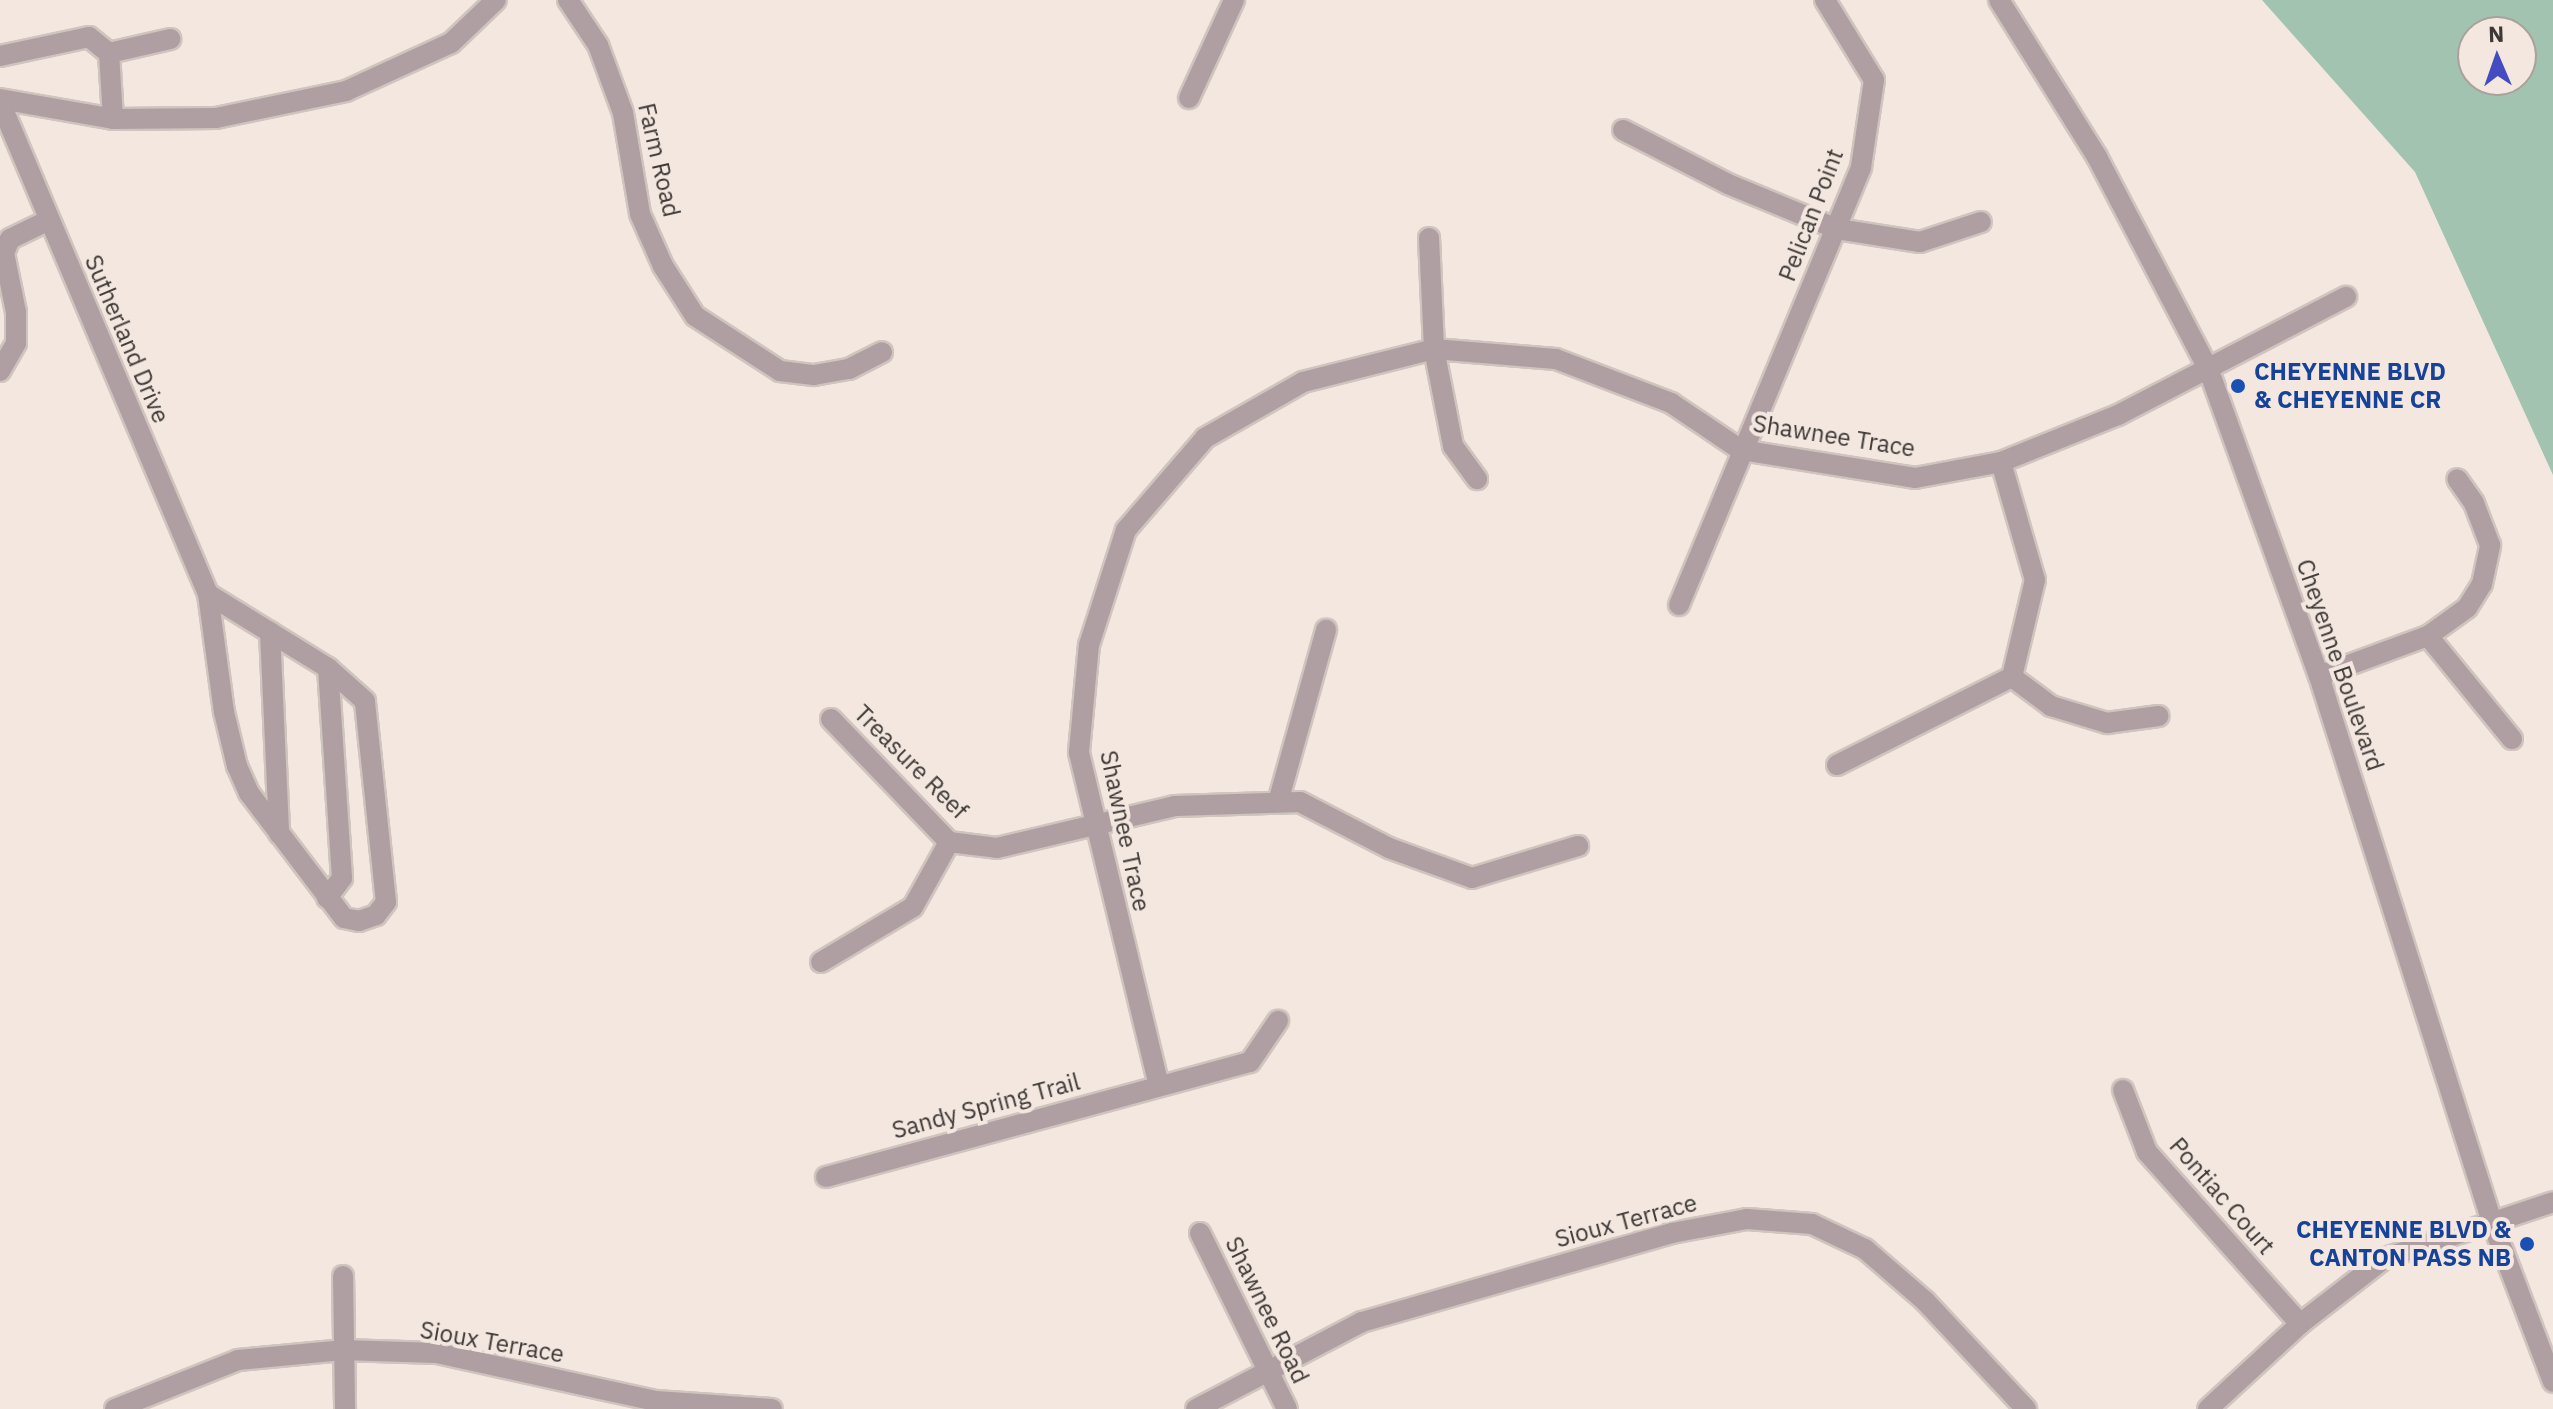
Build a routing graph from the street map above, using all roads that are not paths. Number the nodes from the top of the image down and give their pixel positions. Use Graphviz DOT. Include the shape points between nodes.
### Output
graph roads {
  1 [pos="496,0"];
  2 [pos="568,0"];
  3 [pos="1234,0"];
  4 [pos="1825,0"];
  5 [pos="1999,0"];
  6 [pos="170,39"];
  7 [pos="109,53"];
  8 [pos="0,56"];
  9 [pos="1189,98"];
  10 [pos="0,101"];
  11 [pos="113,119"];
  12 [pos="1623,130"];
  13 [pos="49,220"];
  14 [pos="1981,222"];
  15 [pos="1837,229"];
  16 [pos="1429,238"];
  17 [pos="2346,297"];
  18 [pos="1434,349"];
  19 [pos="882,352"];
  20 [pos="2208,368"];
  21 [pos="0,371"];
  22 [pos="1741,450"];
  23 [pos="2001,462"];
  24 [pos="1477,479"];
  25 [pos="2457,479"];
  26 [pos="208,594"];
  27 [pos="1679,605"];
  28 [pos="1326,630"];
  29 [pos="270,632"];
  30 [pos="2428,636"];
  31 [pos="328,668"];
  32 [pos="2319,676"];
  33 [pos="2012,677"];
  34 [pos="2159,716"];
  35 [pos="831,719"];
  36 [pos="2512,739"];
  37 [pos="1837,765"];
  38 [pos="1278,802"];
  39 [pos="1094,826"];
  40 [pos="279,834"];
  41 [pos="949,842"];
  42 [pos="1578,846"];
  43 [pos="327,898"];
  44 [pos="821,962"];
  45 [pos="1278,1021"];
  46 [pos="1159,1086"];
  47 [pos="2123,1090"];
  48 [pos="826,1177"];
  49 [pos="2553,1202"];
  50 [pos="2492,1222"];
  51 [pos="1200,1233"];
  52 [pos="343,1276"];
  53 [pos="2300,1324"];
  54 [pos="343,1350"];
  55 [pos="1268,1374"];
  56 [pos="2553,1382"];
  57 [pos="115,1409"];
  58 [pos="345,1409"];
  59 [pos="772,1409"];
  60 [pos="1196,1409"];
  61 [pos="1287,1409"];
  62 [pos="2026,1409"];
  63 [pos="2208,1409"];
  1 -- 11 [label="street" via="451,43 346,91 216,118"];
  2 -- 19 [label="street, Farm Road" via="598,45 623,113 640,214 663,266 695,316 780,371 814,375 849,369"];
  3 -- 9 [label="street"];
  4 -- 15 [label="street, Pelican Point" via="1874,80 1861,167"];
  5 -- 20 [label="street, Cheyenne Boulevard" via="2097,157"];
  6 -- 7 [label="street"];
  7 -- 8 [label="street" via="89,37"];
  7 -- 11 [label="street"];
  10 -- 11 [label="street"];
  10 -- 13 [label="street, Sutherland Drive"];
  12 -- 15 [label="street" via="1728,184"];
  13 -- 21 [label="street" via="10,239 4,253 16,312 16,343"];
  13 -- 26 [label="street, Sutherland Drive"];
  14 -- 15 [label="street" via="1920,242"];
  15 -- 22 [label="street, Pelican Point"];
  16 -- 18 [label="street"];
  17 -- 20 [label="street, Shawnee Trace"];
  18 -- 22 [label="street, Shawnee Trace" via="1556,359 1671,403"];
  18 -- 24 [label="street" via="1453,446"];
  18 -- 39 [label="street, Shawnee Trace" via="1303,382 1205,438 1126,530 1089,645 1079,752"];
  20 -- 23 [label="street, Shawnee Trace" via="2118,415"];
  20 -- 32 [label="street, Cheyenne Boulevard"];
  22 -- 23 [label="street, Shawnee Trace" via="1915,478"];
  22 -- 27 [label="street, Pelican Point"];
  23 -- 33 [label="street" via="2035,580"];
  25 -- 30 [label="street" via="2474,503 2490,545 2482,584 2467,608"];
  26 -- 29 [label="street"];
  26 -- 40 [label="street, Sutherland Drive" via="237,766"];
  28 -- 38 [label="street"];
  29 -- 31 [label="street"];
  29 -- 40 [label="street"];
  30 -- 32 [label="street"];
  30 -- 36 [label="street"];
  31 -- 43 [label="street" via="342,878"];
  31 -- 43 [label="street, Sutherland Drive" via="360,695 368,711 386,902 376,915 359,921 344,918"];
  32 -- 50 [label="street, Cheyenne Boulevard"];
  33 -- 34 [label="street" via="2051,706 2107,723"];
  33 -- 37 [label="street"];
  35 -- 41 [label="street, Treasure Reef"];
  38 -- 39 [label="street, Treasure Reef" via="1175,806"];
  38 -- 42 [label="street, Treasure Reef" via="1300,802 1389,848 1472,878"];
  39 -- 41 [label="street, Treasure Reef" via="997,848"];
  39 -- 46 [label="street, Shawnee Trace"];
  40 -- 43 [label="street, Sutherland Drive"];
  41 -- 44 [label="street" via="913,907"];
  45 -- 46 [label="street, Sandy Spring Trail" via="1250,1062"];
  46 -- 48 [label="street, Sandy Spring Trail"];
  47 -- 53 [label="street, Pontiac Court" via="2147,1152"];
  49 -- 50 [label="street"];
  50 -- 53 [label="street" via="2385,1258"];
  50 -- 56 [label="street, Cheyenne Boulevard"];
  51 -- 55 [label="street, Shawnee Road"];
  52 -- 54 [label="street"];
  53 -- 63 [label="street"];
  54 -- 57 [label="street, Sioux Terrace" via="238,1360"];
  54 -- 58 [label="street"];
  54 -- 59 [label="street, Sioux Terrace" via="437,1353 656,1401"];
  55 -- 60 [label="street, Sioux Terrace"];
  55 -- 61 [label="street, Shawnee Road"];
  55 -- 62 [label="street, Sioux Terrace" via="1362,1322 1672,1233 1747,1219 1812,1224 1865,1249 1925,1301"];
}
